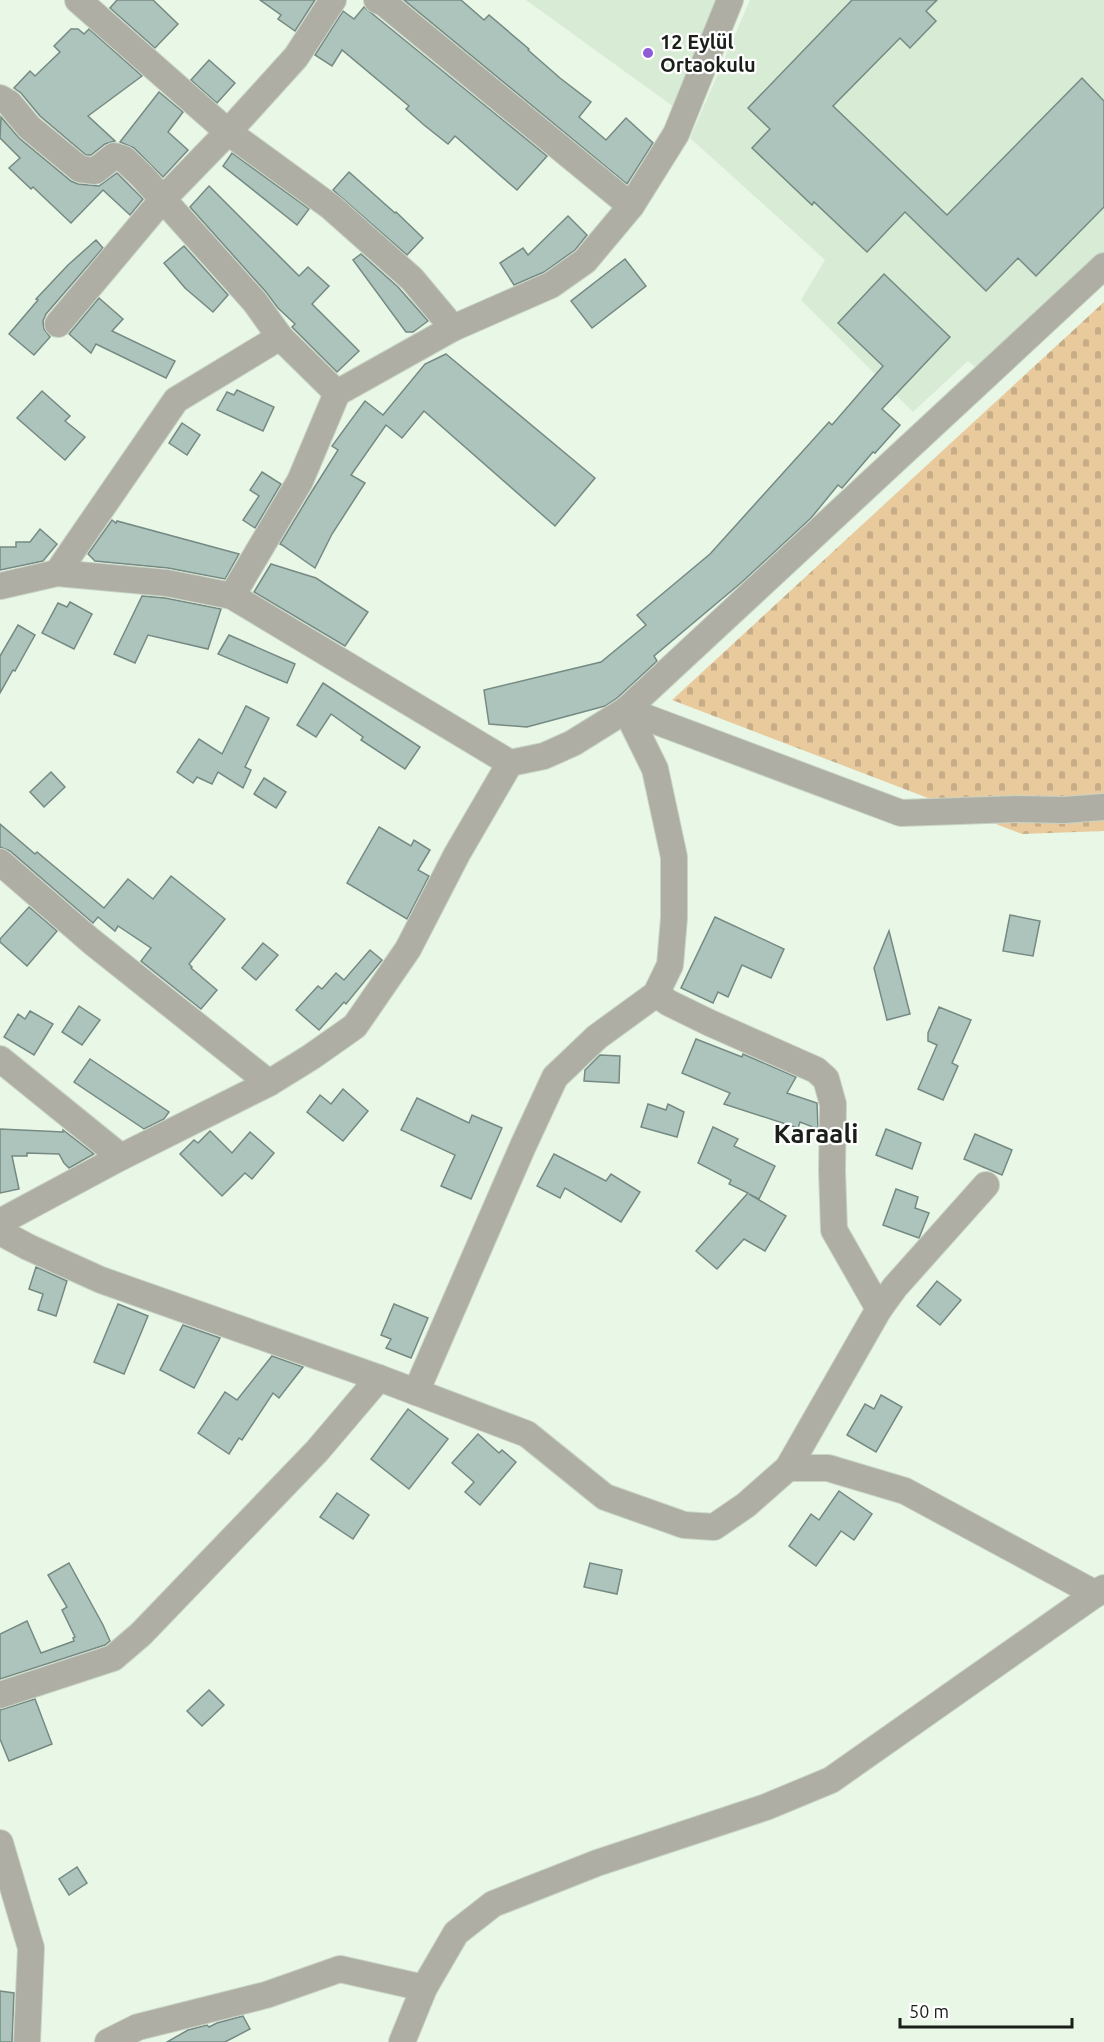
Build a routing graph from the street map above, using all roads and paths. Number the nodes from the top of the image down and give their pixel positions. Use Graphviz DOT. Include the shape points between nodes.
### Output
graph roads {
  1 [pos="78,0"];
  2 [pos="333,0"];
  3 [pos="377,0"];
  4 [pos="730,0"];
  5 [pos="0,98"];
  6 [pos="228,132"];
  7 [pos="162,200"];
  8 [pos="631,206"];
  9 [pos="1104,266"];
  10 [pos="57,324"];
  11 [pos="453,328"];
  12 [pos="280,337"];
  13 [pos="337,393"];
  14 [pos="57,573"];
  15 [pos="0,586"];
  16 [pos="232,596"];
  17 [pos="626,710"];
  18 [pos="510,763"];
  19 [pos="1104,807"];
  20 [pos="0,862"];
  21 [pos="656,994"];
  22 [pos="0,1059"];
  23 [pos="269,1083"];
  24 [pos="121,1157"];
  25 [pos="986,1185"];
  26 [pos="0,1222"];
  27 [pos="0,1232"];
  28 [pos="879,1309"];
  29 [pos="379,1378"];
  30 [pos="416,1392"];
  31 [pos="788,1468"];
  32 [pos="1100,1591"];
  33 [pos="0,1695"];
  34 [pos="0,1845"];
  35 [pos="424,1988"];
  36 [pos="27,2042"];
  37 [pos="108,2042"];
  38 [pos="402,2042"];
  1 -- 6 [label="street"];
  2 -- 6 [label="street" via="296,57"];
  3 -- 8 [label="street"];
  4 -- 8 [label="street" via="676,134"];
  5 -- 7 [label="street" via="80,169 95,171 114,156 124,159"];
  6 -- 7 [label="street"];
  6 -- 11 [label="street" via="331,207 412,279"];
  7 -- 10 [label="street"];
  7 -- 12 [label="street" via="255,302"];
  8 -- 11 [label="street" via="585,261 551,285"];
  9 -- 17 [label="street"];
  11 -- 13 [label="street"];
  12 -- 13 [label="street"];
  12 -- 14 [label="street" via="176,400"];
  13 -- 16 [label="street" via="300,481"];
  14 -- 15 [label="street"];
  14 -- 16 [label="street" via="167,583"];
  16 -- 18 [label="street"];
  17 -- 18 [label="street" via="573,743 544,756"];
  17 -- 19 [label="street" via="901,813"];
  17 -- 21 [label="street" via="655,769 674,857 670,965"];
  18 -- 23 [label="street" via="408,949 355,1026"];
  20 -- 23 [label="street"];
  21 -- 28 [label="street" via="710,1023 816,1070 826,1080 833,1104 834,1230"];
  21 -- 30 [label="street" via="597,1037 555,1077"];
  22 -- 24 [label="street"];
  23 -- 24 [label="street"];
  24 -- 26 [label="street"];
  25 -- 28 [label="street"];
  27 -- 29 [label="street" via="101,1280"];
  28 -- 31 [label="street"];
  29 -- 30 [label="street"];
  29 -- 33 [label="street" via="317,1450 141,1634 113,1658"];
  30 -- 31 [label="street" via="527,1434 604,1497 684,1525 714,1527"];
  31 -- 32 [label="street" via="828,1468 904,1491"];
  32 -- 35 [label="street" via="831,1780 493,1904 456,1933"];
  34 -- 36 [label="street" via="31,1948"];
  35 -- 37 [label="street" via="340,1969 266,1995 138,2027"];
  35 -- 38 [label="street"];
}
